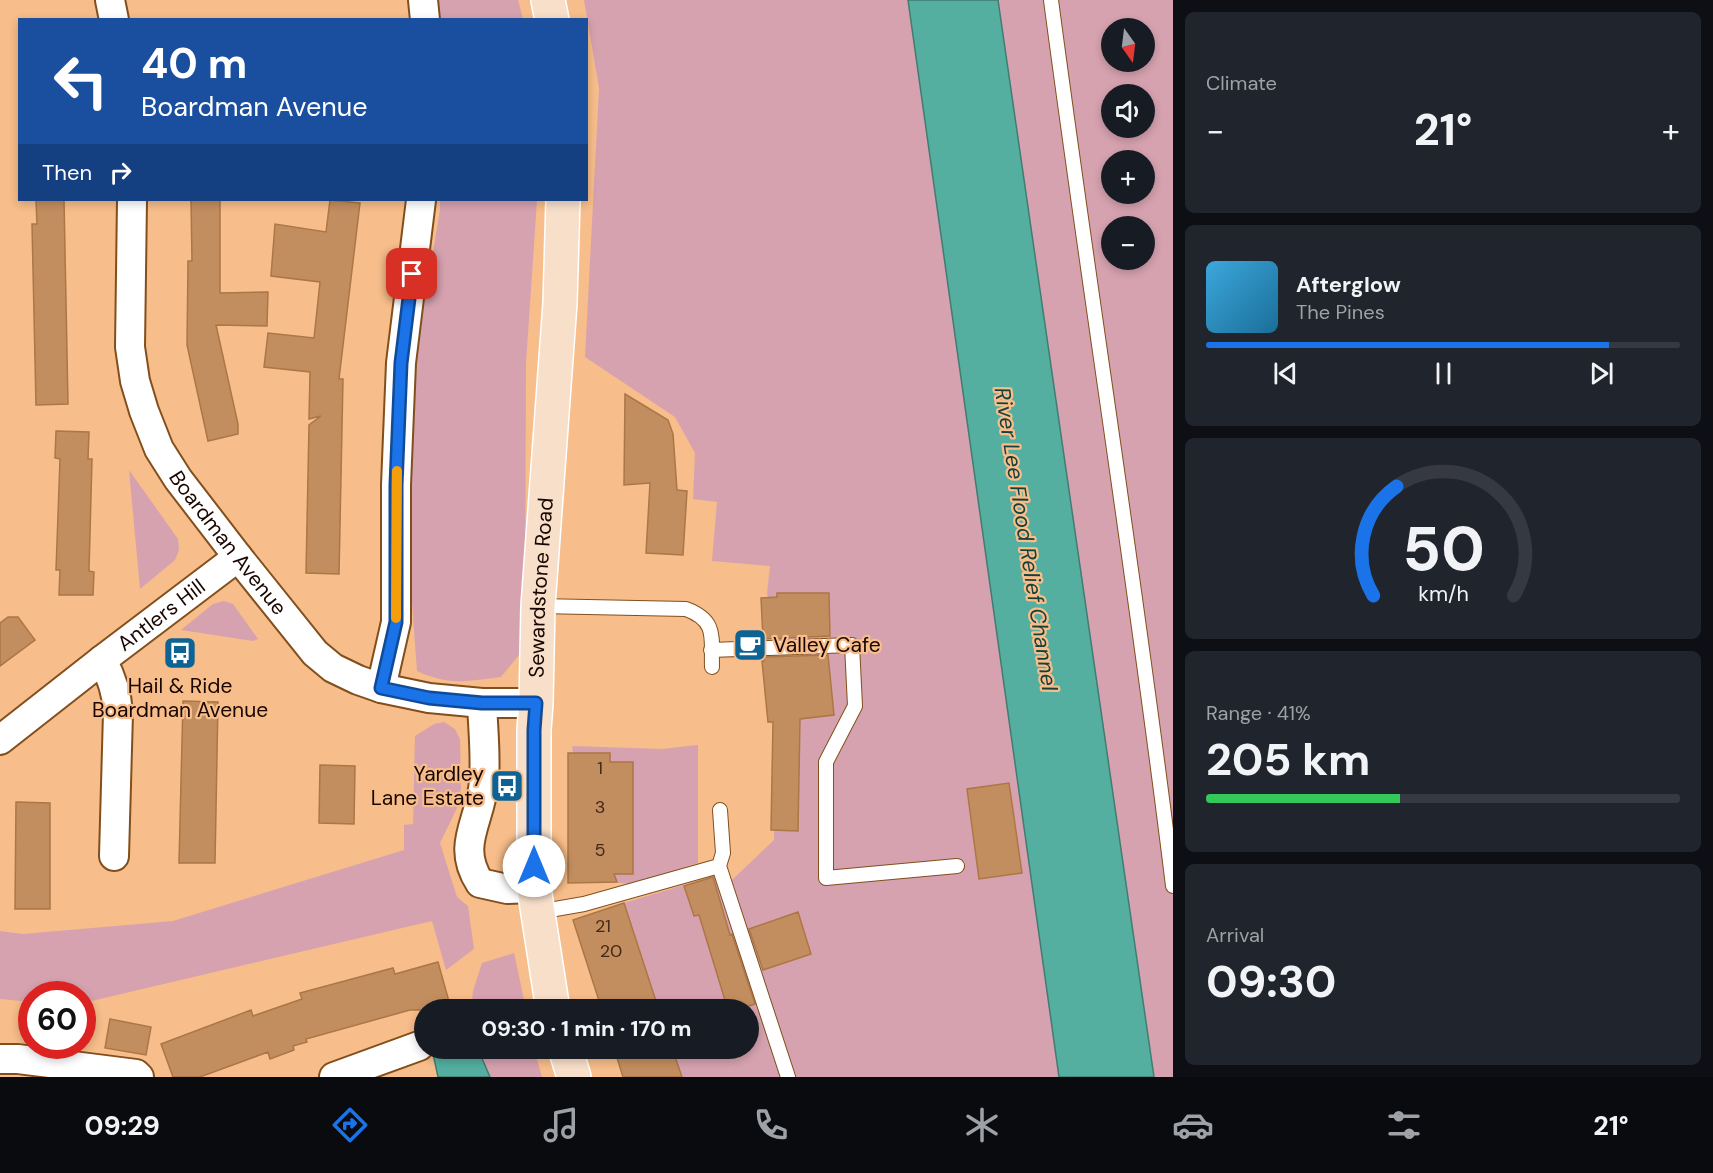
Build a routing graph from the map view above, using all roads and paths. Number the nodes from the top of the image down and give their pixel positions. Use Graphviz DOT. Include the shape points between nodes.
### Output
graph roads {
  1 [pos="111,0"];
  2 [pos="423,0"];
  3 [pos="548,0"];
  4 [pos="1051,0"];
  5 [pos="114,18"];
  6 [pos="425,18"];
  7 [pos="552,18"];
  8 [pos="132,201"];
  9 [pos="421,201"];
  10 [pos="563,201"];
  11 [pos="238,557"];
  12 [pos="538,606"];
  13 [pos="711,651"];
  14 [pos="102,660"];
  15 [pos="712,667"];
  16 [pos="381,688"];
  17 [pos="482,703"];
  18 [pos="536,703"];
  19 [pos="0,741"];
  20 [pos="720,810"];
  21 [pos="114,856"];
  22 [pos="719,866"];
  23 [pos="957,866"];
  24 [pos="1173,886"];
  25 [pos="535,900"];
  26 [pos="551,999"];
  27 [pos="414,1048"];
  28 [pos="0,1059"];
  29 [pos="568,1059"];
  30 [pos="139,1077"];
  31 [pos="333,1077"];
  32 [pos="574,1077"];
  33 [pos="788,1077"];
  1 -- 5 [label="street"];
  2 -- 6 [label="street"];
  3 -- 7 [label="main road"];
  4 -- 24 [label="lane"];
  8 -- 11 [label="street, Boardman Avenue" via="130,347 135,381 159,449"];
  9 -- 16 [label="street" via="401,363 396,622"];
  10 -- 12 [label="main road, Sewardstone Road" via="560,303"];
  11 -- 14 [label="street, Antlers Hill"];
  11 -- 16 [label="street, Boardman Avenue" via="315,652 333,668"];
  12 -- 13 [label="lane" via="686,609 706,620 711,632"];
  12 -- 18 [label="main road, Sewardstone Road"];
  13 -- 15 [label="lane"];
  13 -- 23 [label="lane" via="852,645 855,706 826,762 826,878"];
  14 -- 19 [label="street, Antlers Hill"];
  14 -- 21 [label="street" via="117,696"];
  16 -- 17 [label="street, Boardman Avenue"];
  17 -- 18 [label="street, Boardman Avenue"];
  17 -- 25 [label="street" via="484,783 468,850 472,871 480,883"];
  18 -- 25 [label="main road, Sewardstone Road"];
  20 -- 22 [label="lane" via="723,853"];
  22 -- 25 [label="lane" via="584,904"];
  22 -- 33 [label="lane"];
  25 -- 26 [label="main road, Sewardstone Road"];
  27 -- 31 [label="street"];
  28 -- 30 [label="street"];
  29 -- 32 [label="main road"];
}
